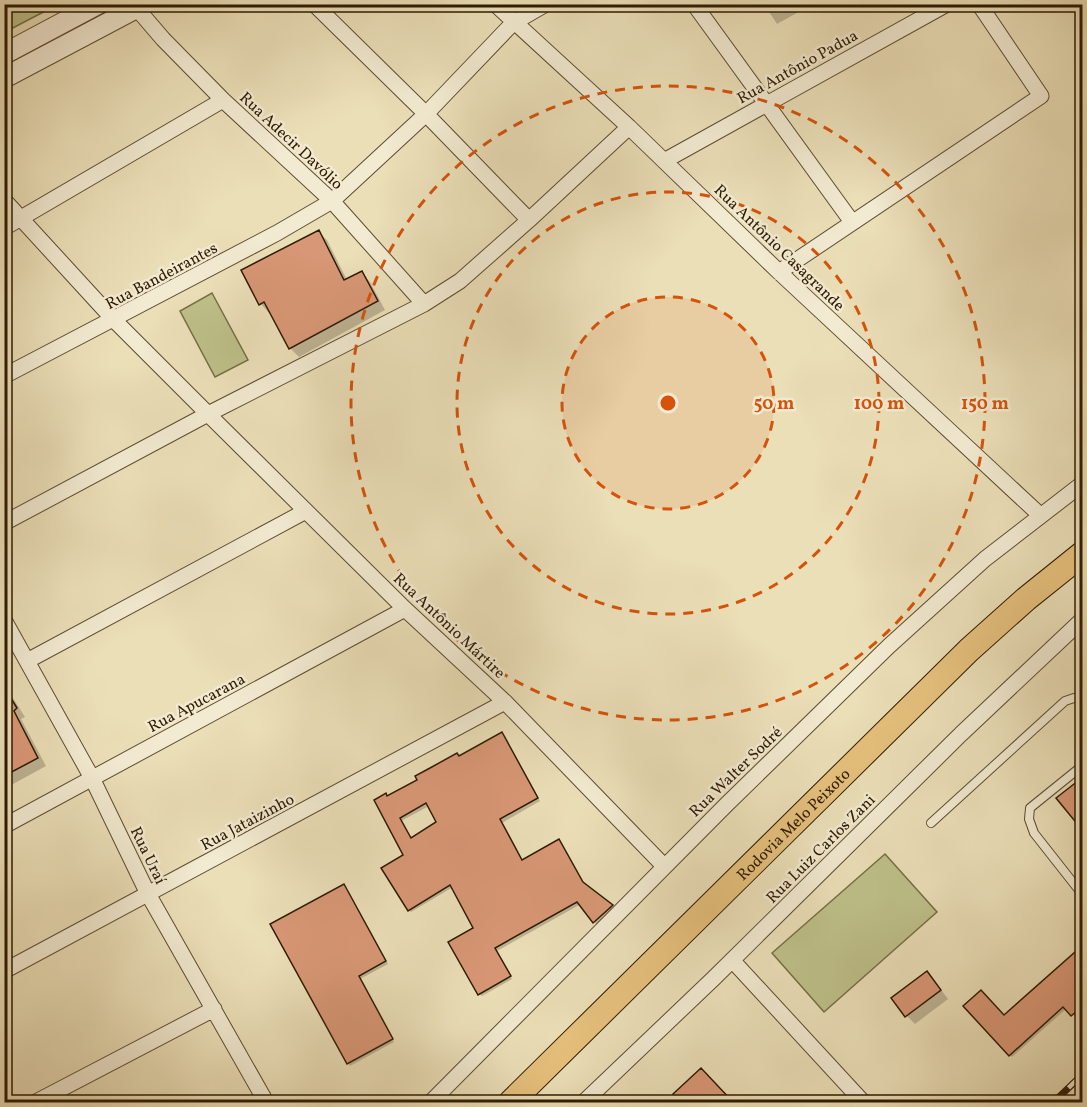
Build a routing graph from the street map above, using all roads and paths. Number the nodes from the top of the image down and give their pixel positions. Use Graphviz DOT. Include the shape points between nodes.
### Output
graph roads {
  1 [pos="98,4"];
  2 [pos="314,4"];
  3 [pos="495,4"];
  4 [pos="546,4"];
  5 [pos="694,4"];
  6 [pos="947,4"];
  7 [pos="979,4"];
  8 [pos="138,6"];
  9 [pos="513,23"];
  10 [pos="6,54"];
  11 [pos="11,75"];
  12 [pos="223,100"];
  13 [pos="766,103"];
  14 [pos="426,114"];
  15 [pos="629,127"];
  16 [pos="664,161"];
  17 [pos="4,200"];
  18 [pos="332,201"];
  19 [pos="22,218"];
  20 [pos="529,220"];
  21 [pos="852,222"];
  22 [pos="4,228"];
  23 [pos="779,272"];
  24 [pos="424,304"];
  25 [pos="114,320"];
  26 [pos="4,376"];
  27 [pos="208,414"];
  28 [pos="1083,483"];
  29 [pos="306,511"];
  30 [pos="1040,516"];
  31 [pos="4,523"];
  32 [pos="1083,554"];
  33 [pos="405,609"];
  34 [pos="4,620"];
  35 [pos="1083,620"];
  36 [pos="27,661"];
  37 [pos="1083,699"];
  38 [pos="506,702"];
  39 [pos="1083,766"];
  40 [pos="92,778"];
  41 [pos="931,823"];
  42 [pos="4,826"];
  43 [pos="664,866"];
  44 [pos="148,894"];
  45 [pos="1083,894"];
  46 [pos="732,960"];
  47 [pos="4,971"];
  48 [pos="214,1009"];
  49 [pos="36,1102"];
  50 [pos="266,1102"];
  51 [pos="431,1102"];
  52 [pos="511,1102"];
  53 [pos="584,1102"];
  54 [pos="863,1102"];
  1 -- 10 [label="street"];
  2 -- 14 [label="street"];
  3 -- 9 [label="street, Rua Antônio Casagrande"];
  4 -- 9 [label="street, Rua Bandeirantes"];
  5 -- 13 [label="street"];
  6 -- 13 [label="street, Rua Antônio Padua"];
  7 -- 21 [label="street" via="1041,96"];
  8 -- 11 [label="street"];
  8 -- 12 [label="street, Rua Adecir Davólio"];
  9 -- 14 [label="street, Rua Bandeirantes"];
  9 -- 15 [label="street, Rua Antônio Casagrande"];
  10 -- 11 [label="street"];
  12 -- 18 [label="street, Rua Adecir Davólio"];
  12 -- 19 [label="street"];
  13 -- 16 [label="street, Rua Antônio Padua"];
  13 -- 21 [label="street"];
  14 -- 18 [label="street, Rua Bandeirantes"];
  14 -- 20 [label="street"];
  15 -- 16 [label="street, Rua Antônio Casagrande"];
  15 -- 20 [label="street"];
  16 -- 23 [label="street, Rua Antônio Casagrande"];
  17 -- 19 [label="street, Rua Antônio Mártire"];
  18 -- 24 [label="street, Rua Adecir Davólio"];
  18 -- 25 [label="street, Rua Bandeirantes"];
  19 -- 22 [label="street"];
  19 -- 25 [label="street, Rua Antônio Mártire"];
  20 -- 24 [label="street" via="460,281"];
  21 -- 23 [label="street"];
  23 -- 30 [label="street, Rua Antônio Casagrande"];
  24 -- 27 [label="street"];
  25 -- 26 [label="street, Rua Bandeirantes"];
  25 -- 27 [label="street, Rua Antônio Mártire"];
  27 -- 29 [label="street, Rua Antônio Mártire"];
  27 -- 31 [label="street"];
  28 -- 30 [label="street, Rua Walter Sodré"];
  29 -- 33 [label="street, Rua Antônio Mártire"];
  29 -- 36 [label="street"];
  30 -- 43 [label="street, Rua Walter Sodré" via="985,558 889,646"];
  32 -- 52 [label="main road, Rodovia Melo Peixoto" via="969,650"];
  33 -- 38 [label="street, Rua Antônio Mártire"];
  33 -- 40 [label="street, Rua Apucarana"];
  34 -- 36 [label="street, Rua Uraí"];
  35 -- 46 [label="street, Rua Luiz Carlos Zani"];
  36 -- 40 [label="street, Rua Uraí"];
  37 -- 41 [label="lane" via="1065,701"];
  38 -- 43 [label="street, Rua Antônio Mártire"];
  38 -- 44 [label="street, Rua Jataizinho"];
  39 -- 45 [label="lane" via="1030,808 1029,819 1034,833"];
  40 -- 42 [label="street, Rua Apucarana"];
  40 -- 44 [label="street, Rua Uraí"];
  43 -- 51 [label="street, Rua Walter Sodré"];
  44 -- 47 [label="street, Rua Jataizinho"];
  44 -- 48 [label="street, Rua Uraí"];
  46 -- 53 [label="street, Rua Luiz Carlos Zani"];
  46 -- 54 [label="street"];
  48 -- 49 [label="street"];
  48 -- 50 [label="street, Rua Uraí"];
}
